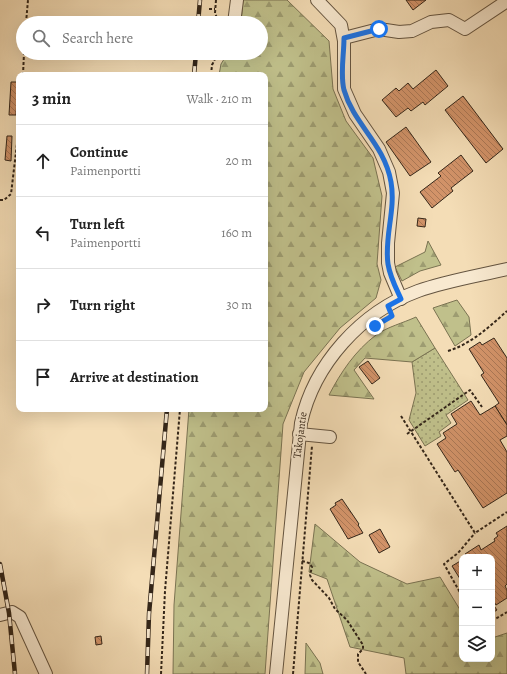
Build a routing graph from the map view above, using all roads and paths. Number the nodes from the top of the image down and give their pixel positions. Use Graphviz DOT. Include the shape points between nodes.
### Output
graph roads {
  1 [pos="28,0"];
  2 [pos="216,0"];
  3 [pos="237,0"];
  4 [pos="507,1"];
  5 [pos="324,3"];
  6 [pos="209,9"];
  7 [pos="215,9"];
  8 [pos="27,16"];
  9 [pos="217,16"];
  10 [pos="231,16"];
  11 [pos="344,38"];
  12 [pos="24,60"];
  13 [pos="214,60"];
  14 [pos="23,72"];
  15 [pos="211,72"];
  16 [pos="16,152"];
  17 [pos="0,200"];
  18 [pos="507,269"];
  19 [pos="401,299"];
  20 [pos="507,311"];
  21 [pos="448,351"];
  22 [pos="482,407"];
  23 [pos="180,412"];
  24 [pos="401,416"];
  25 [pos="411,431"];
  26 [pos="299,434"];
  27 [pos="407,434"];
  28 [pos="313,436"];
  29 [pos="330,437"];
  30 [pos="507,512"];
  31 [pos="475,533"];
  32 [pos="302,561"];
  33 [pos="459,591"];
  34 [pos="507,612"];
  35 [pos="0,615"];
  36 [pos="495,619"];
  37 [pos="46,674"];
  38 [pos="162,674"];
  39 [pos="276,674"];
  40 [pos="293,674"];
  41 [pos="366,674"];
  1 -- 8 [label="path"];
  2 -- 7 [label="path"];
  3 -- 10 [label="street"];
  4 -- 11 [label="street" via="465,29 449,20 431,22 412,31 379,29"];
  5 -- 11 [label="street" via="341,25"];
  6 -- 7 [label="path"];
  7 -- 9 [label="path"];
  11 -- 19 [label="street" via="344,89 355,114 379,149 389,172 393,193 388,263"];
  12 -- 14 [label="path"];
  13 -- 15 [label="path"];
  16 -- 17 [label="path" via="11,194"];
  18 -- 19 [label="street, Takojantie" via="444,284"];
  19 -- 26 [label="street, Takojantie" via="380,311 355,331 320,371 304,406"];
  20 -- 21 [label="path" via="463,346"];
  22 -- 25 [label="path" via="470,390"];
  23 -- 38 [label="path" via="165,591"];
  24 -- 25 [label="path"];
  25 -- 27 [label="path"];
  25 -- 31 [label="path"];
  26 -- 28 [label="street"];
  26 -- 39 [label="street, Takojantie"];
  28 -- 29 [label="street"];
  28 -- 32 [label="path"];
  30 -- 31 [label="path"];
  31 -- 33 [label="path" via="458,553 444,564"];
  32 -- 40 [label="path"];
  32 -- 41 [label="path" via="312,567 312,580 347,620 363,646 358,654 358,662"];
  34 -- 36 [label="path"];
  35 -- 37 [label="street" via="12,612 20,617"];
}
